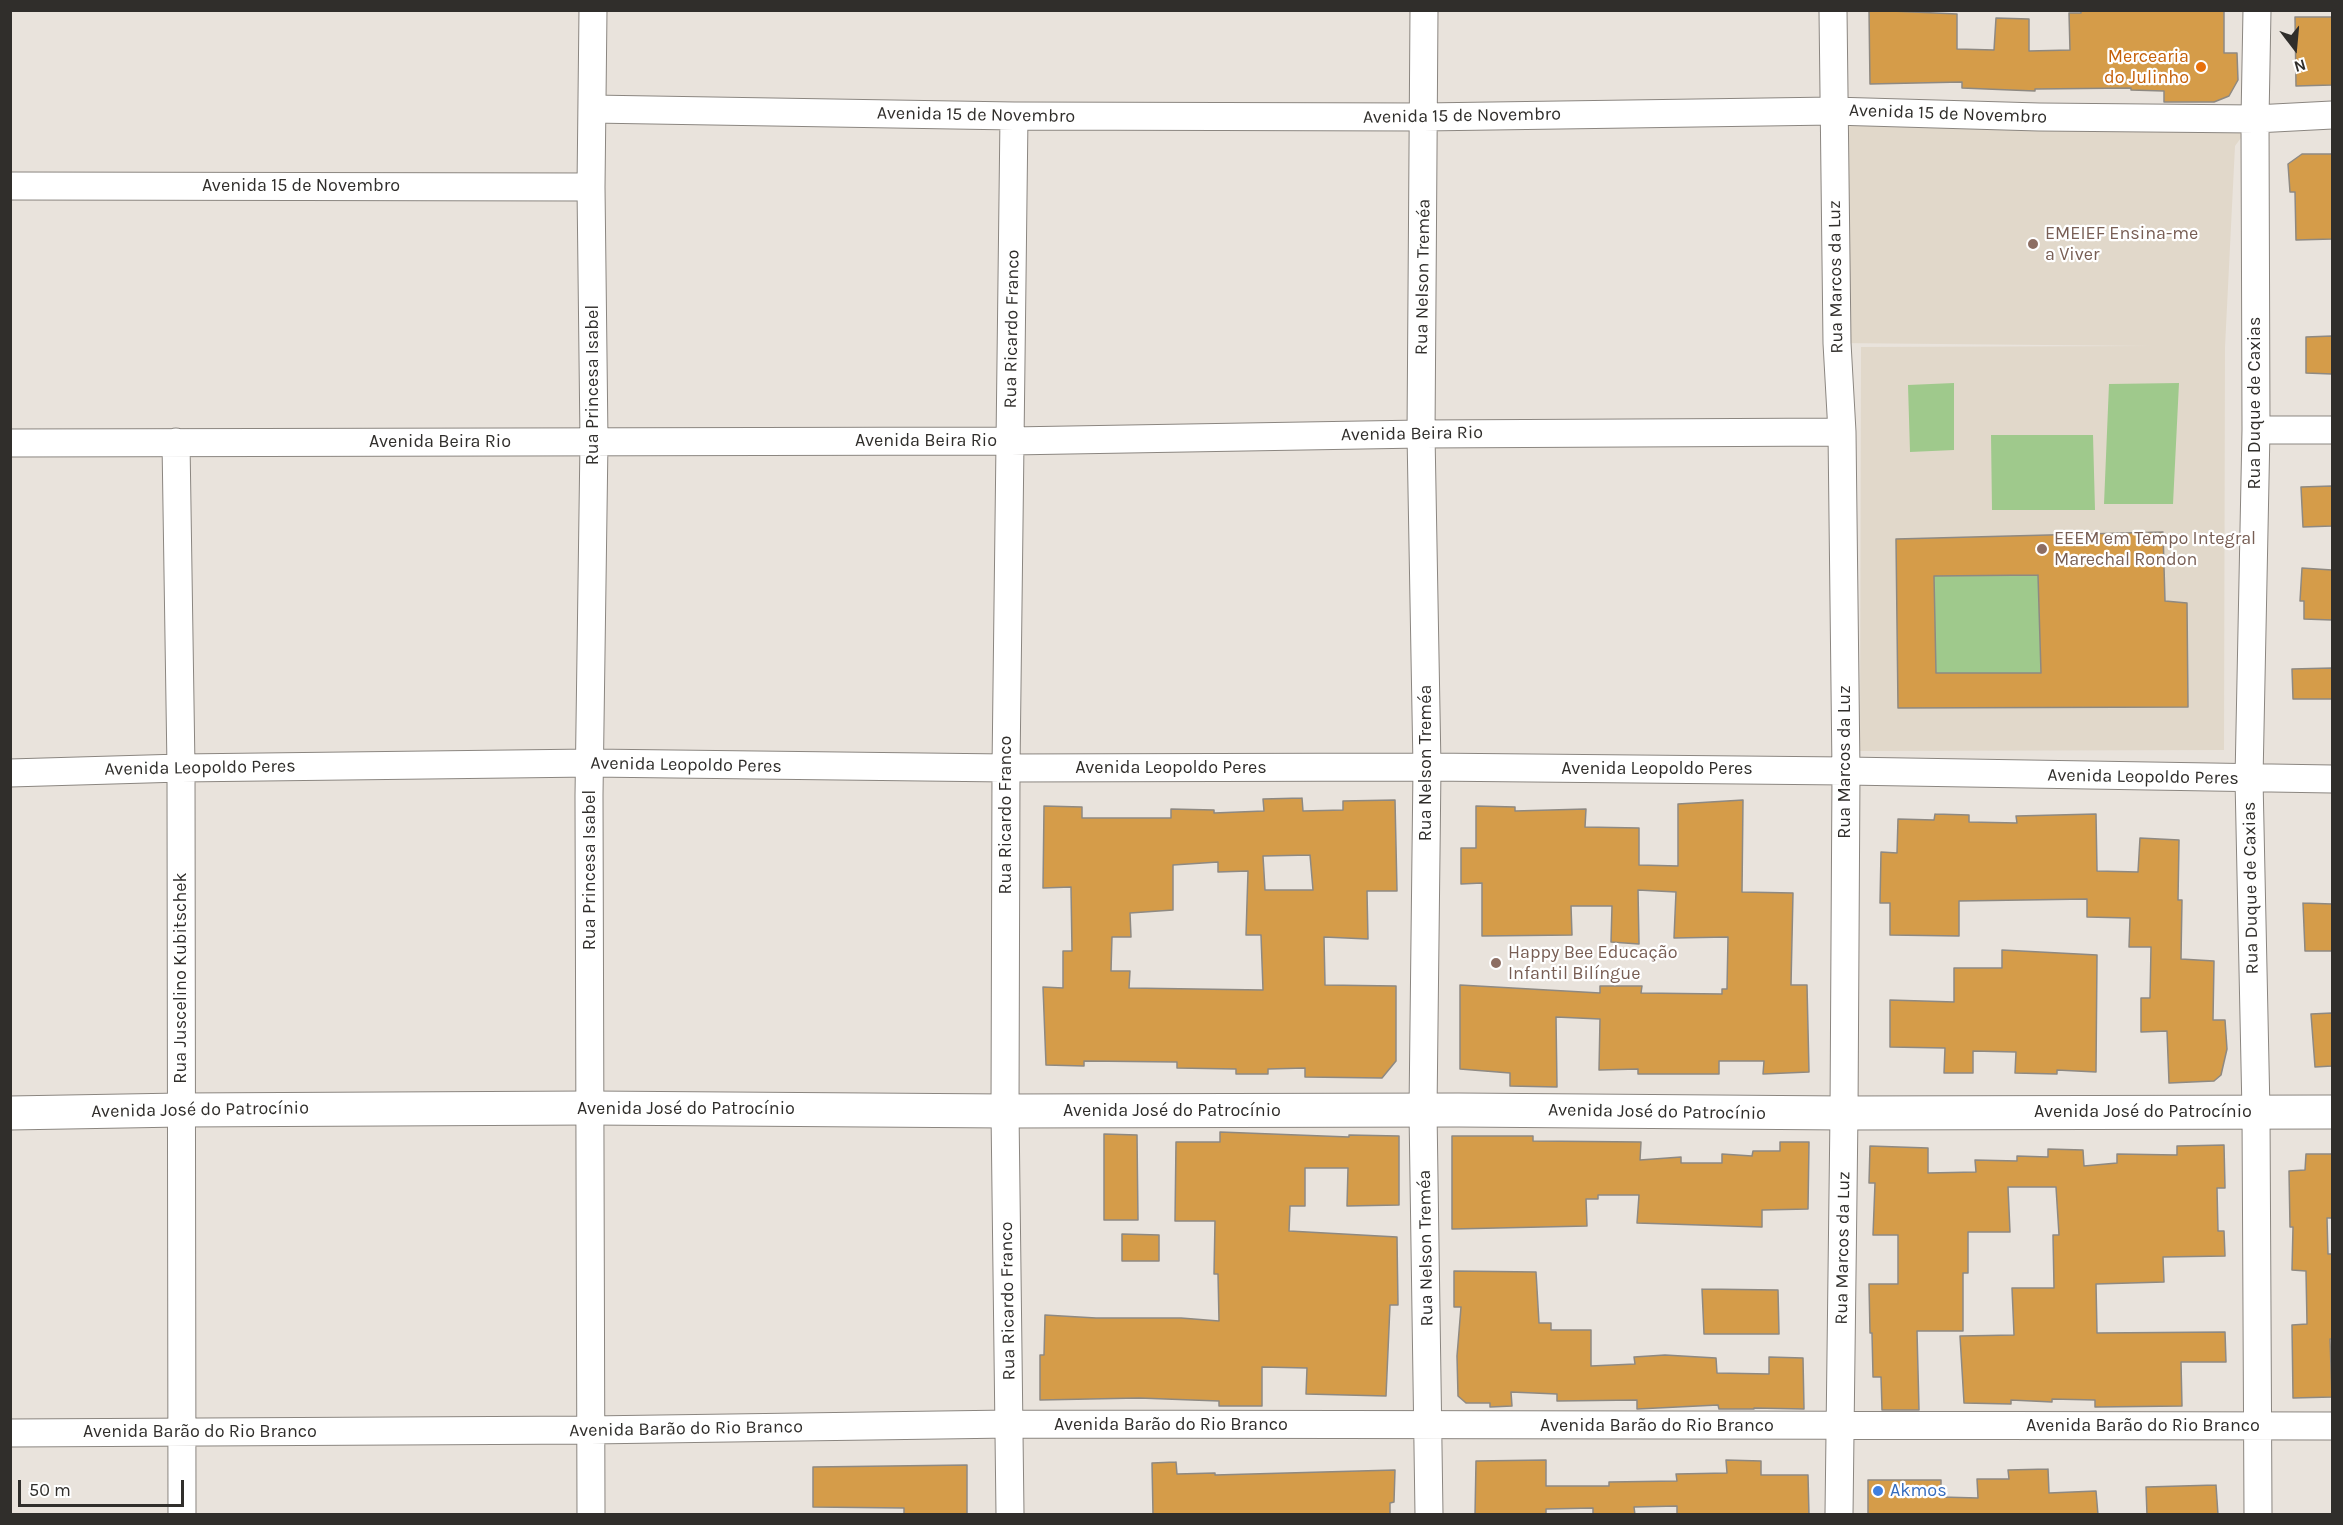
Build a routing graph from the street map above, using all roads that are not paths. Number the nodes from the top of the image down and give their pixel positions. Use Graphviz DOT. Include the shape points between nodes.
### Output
graph roads {
  1 [pos="593,10"];
  2 [pos="1424,10"];
  3 [pos="1833,10"];
  4 [pos="2257,10"];
  5 [pos="592,109"];
  6 [pos="1833,111"];
  7 [pos="2332,115"];
  8 [pos="1014,116"];
  9 [pos="1424,117"];
  10 [pos="2255,119"];
  11 [pos="10,186"];
  12 [pos="591,187"];
  13 [pos="2256,430"];
  14 [pos="2332,430"];
  15 [pos="1842,432"];
  16 [pos="1421,434"];
  17 [pos="594,441"];
  18 [pos="1011,441"];
  19 [pos="176,442"];
  20 [pos="10,443"];
  21 [pos="591,764"];
  22 [pos="1427,767"];
  23 [pos="181,768"];
  24 [pos="1006,768"];
  25 [pos="1846,771"];
  26 [pos="10,773"];
  27 [pos="2249,779"];
  28 [pos="2332,779"];
  29 [pos="591,1108"];
  30 [pos="180,1110"];
  31 [pos="1005,1111"];
  32 [pos="1423,1111"];
  33 [pos="2256,1112"];
  34 [pos="2332,1112"];
  35 [pos="10,1113"];
  36 [pos="1844,1113"];
  37 [pos="1010,1424"];
  38 [pos="1429,1426"];
  39 [pos="1841,1426"];
  40 [pos="2332,1426"];
  41 [pos="2259,1427"];
  42 [pos="590,1430"];
  43 [pos="181,1432"];
  44 [pos="10,1433"];
  45 [pos="182,1515"];
  46 [pos="591,1515"];
  47 [pos="1010,1515"];
  48 [pos="1429,1515"];
  49 [pos="1839,1515"];
  50 [pos="2258,1515"];
  1 -- 5 [label="street, Rua Princesa Isabel"];
  2 -- 9 [label="street, Rua Nelson Treméa"];
  3 -- 6 [label="street, Rua Marcos da Luz"];
  4 -- 10 [label="street, Rua Duque de Caxias"];
  5 -- 8 [label="street, Avenida 15 de Novembro"];
  5 -- 12 [label="street, Rua Princesa Isabel"];
  6 -- 9 [label="street, Avenida 15 de Novembro"];
  6 -- 10 [label="street, Avenida 15 de Novembro"];
  6 -- 15 [label="street, Rua Marcos da Luz"];
  7 -- 10 [label="street, Avenida 15 de Novembro"];
  8 -- 9 [label="street, Avenida 15 de Novembro"];
  8 -- 18 [label="street, Rua Ricardo Franco"];
  9 -- 16 [label="street, Rua Nelson Treméa"];
  10 -- 13 [label="street, Rua Duque de Caxias"];
  11 -- 12 [label="street, Avenida 15 de Novembro"];
  12 -- 17 [label="street, Rua Princesa Isabel"];
  13 -- 14 [label="street"];
  13 -- 27 [label="street, Rua Duque de Caxias"];
  15 -- 16 [label="street, Avenida Beira Rio"];
  15 -- 25 [label="street, Rua Marcos da Luz"];
  16 -- 18 [label="street, Avenida Beira Rio"];
  16 -- 22 [label="street, Rua Nelson Treméa"];
  17 -- 18 [label="street, Avenida Beira Rio"];
  17 -- 19 [label="street, Avenida Beira Rio"];
  17 -- 21 [label="street, Rua Princesa Isabel"];
  18 -- 24 [label="street, Rua Ricardo Franco"];
  19 -- 20 [label="street, Avenida Beira Rio"];
  19 -- 23 [label="street, Rua Juscelino Kubitschek"];
  21 -- 23 [label="street, Avenida Leopoldo Peres"];
  21 -- 24 [label="street, Avenida Leopoldo Peres"];
  21 -- 29 [label="street, Rua Princesa Isabel"];
  22 -- 24 [label="street, Avenida Leopoldo Peres"];
  22 -- 25 [label="street, Avenida Leopoldo Peres"];
  22 -- 32 [label="street, Rua Nelson Treméa"];
  23 -- 26 [label="street, Avenida Leopoldo Peres"];
  23 -- 30 [label="street, Rua Juscelino Kubitschek"];
  24 -- 31 [label="street, Rua Ricardo Franco"];
  25 -- 27 [label="street, Avenida Leopoldo Peres"];
  25 -- 36 [label="street, Rua Marcos da Luz"];
  27 -- 28 [label="street, Avenida Leopoldo Peres"];
  27 -- 33 [label="street, Rua Duque de Caxias"];
  29 -- 30 [label="street, Avenida José do Patrocínio"];
  29 -- 31 [label="street, Avenida José do Patrocínio"];
  29 -- 42 [label="street, Rua Princesa Isabel"];
  30 -- 35 [label="street, Avenida José do Patrocínio"];
  30 -- 43 [label="street, Rua Juscelino Kubitschek"];
  31 -- 32 [label="street, Avenida José do Patrocínio"];
  31 -- 37 [label="street, Rua Ricardo Franco"];
  32 -- 36 [label="street, Avenida José do Patrocínio"];
  32 -- 38 [label="street, Rua Nelson Treméa"];
  33 -- 34 [label="street, Avenida José do Patrocínio"];
  33 -- 36 [label="street, Avenida José do Patrocínio"];
  33 -- 41 [label="street, Rua Duque de Caxias"];
  36 -- 39 [label="street, Rua Marcos da Luz"];
  37 -- 38 [label="street, Avenida Barão do Rio Branco"];
  37 -- 42 [label="street, Avenida Barão do Rio Branco"];
  37 -- 47 [label="street, Rua Ricardo Franco"];
  38 -- 39 [label="street, Avenida Barão do Rio Branco"];
  38 -- 48 [label="street, Rua Nelson Treméa"];
  39 -- 41 [label="street, Avenida Barão do Rio Branco"];
  39 -- 49 [label="street, Rua Marcos da Luz"];
  40 -- 41 [label="street, Avenida Barão do Rio Branco"];
  41 -- 50 [label="street, Rua Duque de Caxias"];
  42 -- 43 [label="street, Avenida Barão do Rio Branco"];
  42 -- 46 [label="street, Rua Princesa Isabel"];
  43 -- 44 [label="street, Avenida Barão do Rio Branco"];
  43 -- 45 [label="street, Rua Juscelino Kubitschek"];
}
